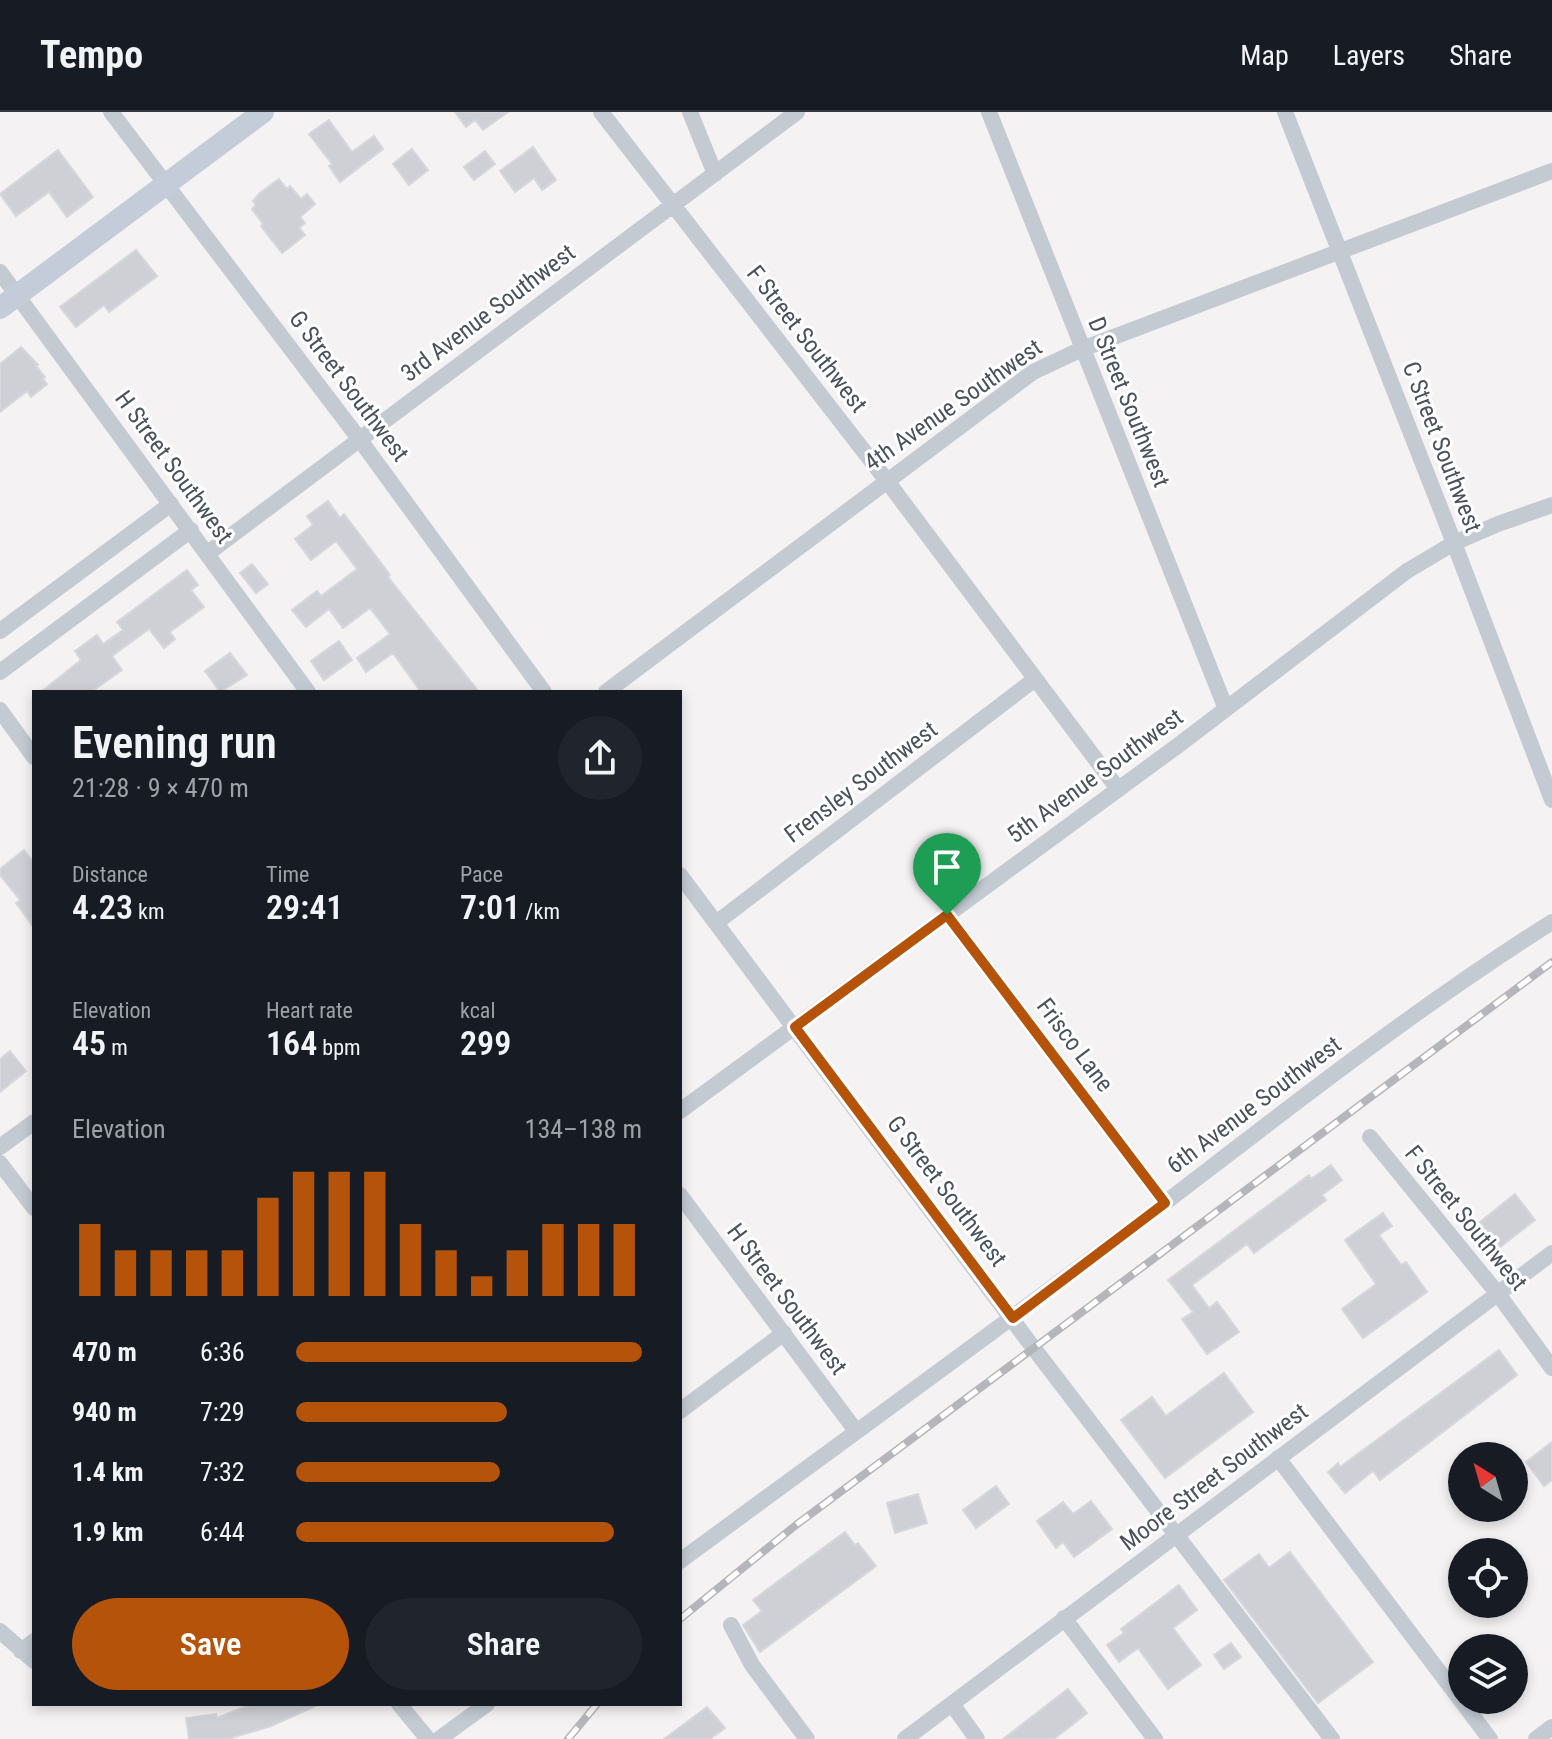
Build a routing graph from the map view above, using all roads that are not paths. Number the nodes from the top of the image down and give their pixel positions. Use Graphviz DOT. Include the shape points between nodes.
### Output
graph roads {
  1 [pos="111,112"];
  2 [pos="263,112"];
  3 [pos="601,112"];
  4 [pos="690,112"];
  5 [pos="797,112"];
  6 [pos="989,112"];
  7 [pos="1285,112"];
  8 [pos="1552,171"];
  9 [pos="715,174"];
  10 [pos="167,184"];
  11 [pos="674,205"];
  12 [pos="1340,251"];
  13 [pos="0,272"];
  14 [pos="8,302"];
  15 [pos="1082,349"];
  16 [pos="360,440"];
  17 [pos="887,481"];
  18 [pos="171,504"];
  19 [pos="1552,505"];
  20 [pos="191,530"];
  21 [pos="1454,543"];
  22 [pos="208,553"];
  23 [pos="0,631"];
  24 [pos="0,672"];
  25 [pos="1035,679"];
  26 [pos="307,690"];
  27 [pos="543,690"];
  28 [pos="609,690"];
  29 [pos="1226,709"];
  30 [pos="0,710"];
  31 [pos="32,754"];
  32 [pos="1118,789"];
  33 [pos="1552,800"];
  34 [pos="682,878"];
  35 [pos="947,915"];
  36 [pos="1552,922"];
  37 [pos="716,923"];
  38 [pos="795,1027"];
  39 [pos="682,1110"];
  40 [pos="32,1123"];
  41 [pos="1370,1137"];
  42 [pos="0,1147"];
  43 [pos="0,1163"];
  44 [pos="682,1198"];
  45 [pos="1165,1203"];
  46 [pos="32,1205"];
  47 [pos="1552,1253"];
  48 [pos="1498,1294"];
  49 [pos="1013,1318"];
  50 [pos="784,1333"];
  51 [pos="1552,1368"];
  52 [pos="682,1410"];
  53 [pos="856,1431"];
  54 [pos="1278,1458"];
  55 [pos="1175,1536"];
  56 [pos="682,1560"];
  57 [pos="1064,1618"];
  58 [pos="731,1625"];
  59 [pos="0,1631"];
  60 [pos="30,1651"];
  61 [pos="952,1704"];
  62 [pos="401,1706"];
  63 [pos="484,1706"];
  64 [pos="1552,1727"];
  65 [pos="428,1739"];
  66 [pos="439,1739"];
  67 [pos="807,1739"];
  68 [pos="905,1739"];
  69 [pos="977,1739"];
  70 [pos="1155,1739"];
  71 [pos="1332,1739"];
  72 [pos="1490,1739"];
  73 [pos="1536,1739"];
  1 -- 10 [label="street, G Street Southwest"];
  2 -- 10 [label="street"];
  3 -- 11 [label="street, F Street Southwest"];
  4 -- 9 [label="street"];
  5 -- 9 [label="street, 3rd Avenue Southwest"];
  6 -- 15 [label="street, D Street Southwest"];
  7 -- 12 [label="street, C Street Southwest"];
  8 -- 12 [label="street, 4th Avenue Southwest"];
  9 -- 11 [label="street, 3rd Avenue Southwest"];
  10 -- 14 [label="street"];
  10 -- 16 [label="street, G Street Southwest"];
  11 -- 16 [label="street, 3rd Avenue Southwest"];
  11 -- 17 [label="street, F Street Southwest"];
  12 -- 15 [label="street, 4th Avenue Southwest"];
  12 -- 21 [label="street, C Street Southwest"];
  13 -- 14 [label="street, H Street Southwest"];
  14 -- 18 [label="street, H Street Southwest"];
  15 -- 17 [label="street, 4th Avenue Southwest" via="1033,372"];
  15 -- 29 [label="street, D Street Southwest"];
  16 -- 22 [label="street, 3rd Avenue Southwest"];
  16 -- 27 [label="street, G Street Southwest"];
  17 -- 25 [label="street, F Street Southwest"];
  17 -- 28 [label="street, 4th Avenue Southwest"];
  18 -- 20 [label="street, H Street Southwest"];
  18 -- 23 [label="street"];
  19 -- 21 [label="street, 5th Avenue Southwest"];
  20 -- 22 [label="street, H Street Southwest"];
  20 -- 24 [label="street"];
  21 -- 29 [label="street, 5th Avenue Southwest" via="1407,571"];
  21 -- 33 [label="street, C Street Southwest"];
  22 -- 26 [label="street, H Street Southwest"];
  25 -- 32 [label="street, F Street Southwest"];
  25 -- 37 [label="street, Frensley Southwest"];
  29 -- 32 [label="street, 5th Avenue Southwest"];
  30 -- 31 [label="street"];
  32 -- 35 [label="street, 5th Avenue Southwest"];
  34 -- 37 [label="street, G Street Southwest"];
  35 -- 38 [label="street, 5th Avenue Southwest"];
  35 -- 45 [label="street, Frisco Lane"];
  36 -- 45 [label="street, 6th Avenue Southwest" via="1474,971"];
  37 -- 38 [label="street, G Street Southwest"];
  38 -- 39 [label="street, 5th Avenue Southwest"];
  38 -- 49 [label="street, G Street Southwest"];
  40 -- 42 [label="street"];
  41 -- 48 [label="street, F Street Southwest"];
  43 -- 46 [label="street"];
  44 -- 50 [label="street, H Street Southwest"];
  45 -- 49 [label="street, 6th Avenue Southwest"];
  47 -- 48 [label="street, Moore Street Southwest"];
  48 -- 51 [label="street, F Street Southwest"];
  48 -- 54 [label="street, Moore Street Southwest"];
  49 -- 53 [label="street, 6th Avenue Southwest"];
  49 -- 55 [label="street, G Street Southwest"];
  50 -- 52 [label="street"];
  50 -- 53 [label="street, H Street Southwest"];
  53 -- 56 [label="street, 6th Avenue Southwest"];
  54 -- 55 [label="street, Moore Street Southwest"];
  54 -- 72 [label="street"];
  55 -- 57 [label="street, Moore Street Southwest"];
  55 -- 71 [label="street, G Street Southwest"];
  57 -- 61 [label="street, Moore Street Southwest"];
  57 -- 70 [label="street"];
  58 -- 67 [label="street" via="752,1665"];
  59 -- 60 [label="street"];
  61 -- 68 [label="street, Moore Street Southwest"];
  61 -- 69 [label="street"];
  62 -- 65 [label="street"];
  63 -- 66 [label="street"];
  64 -- 73 [label="street"];
}
